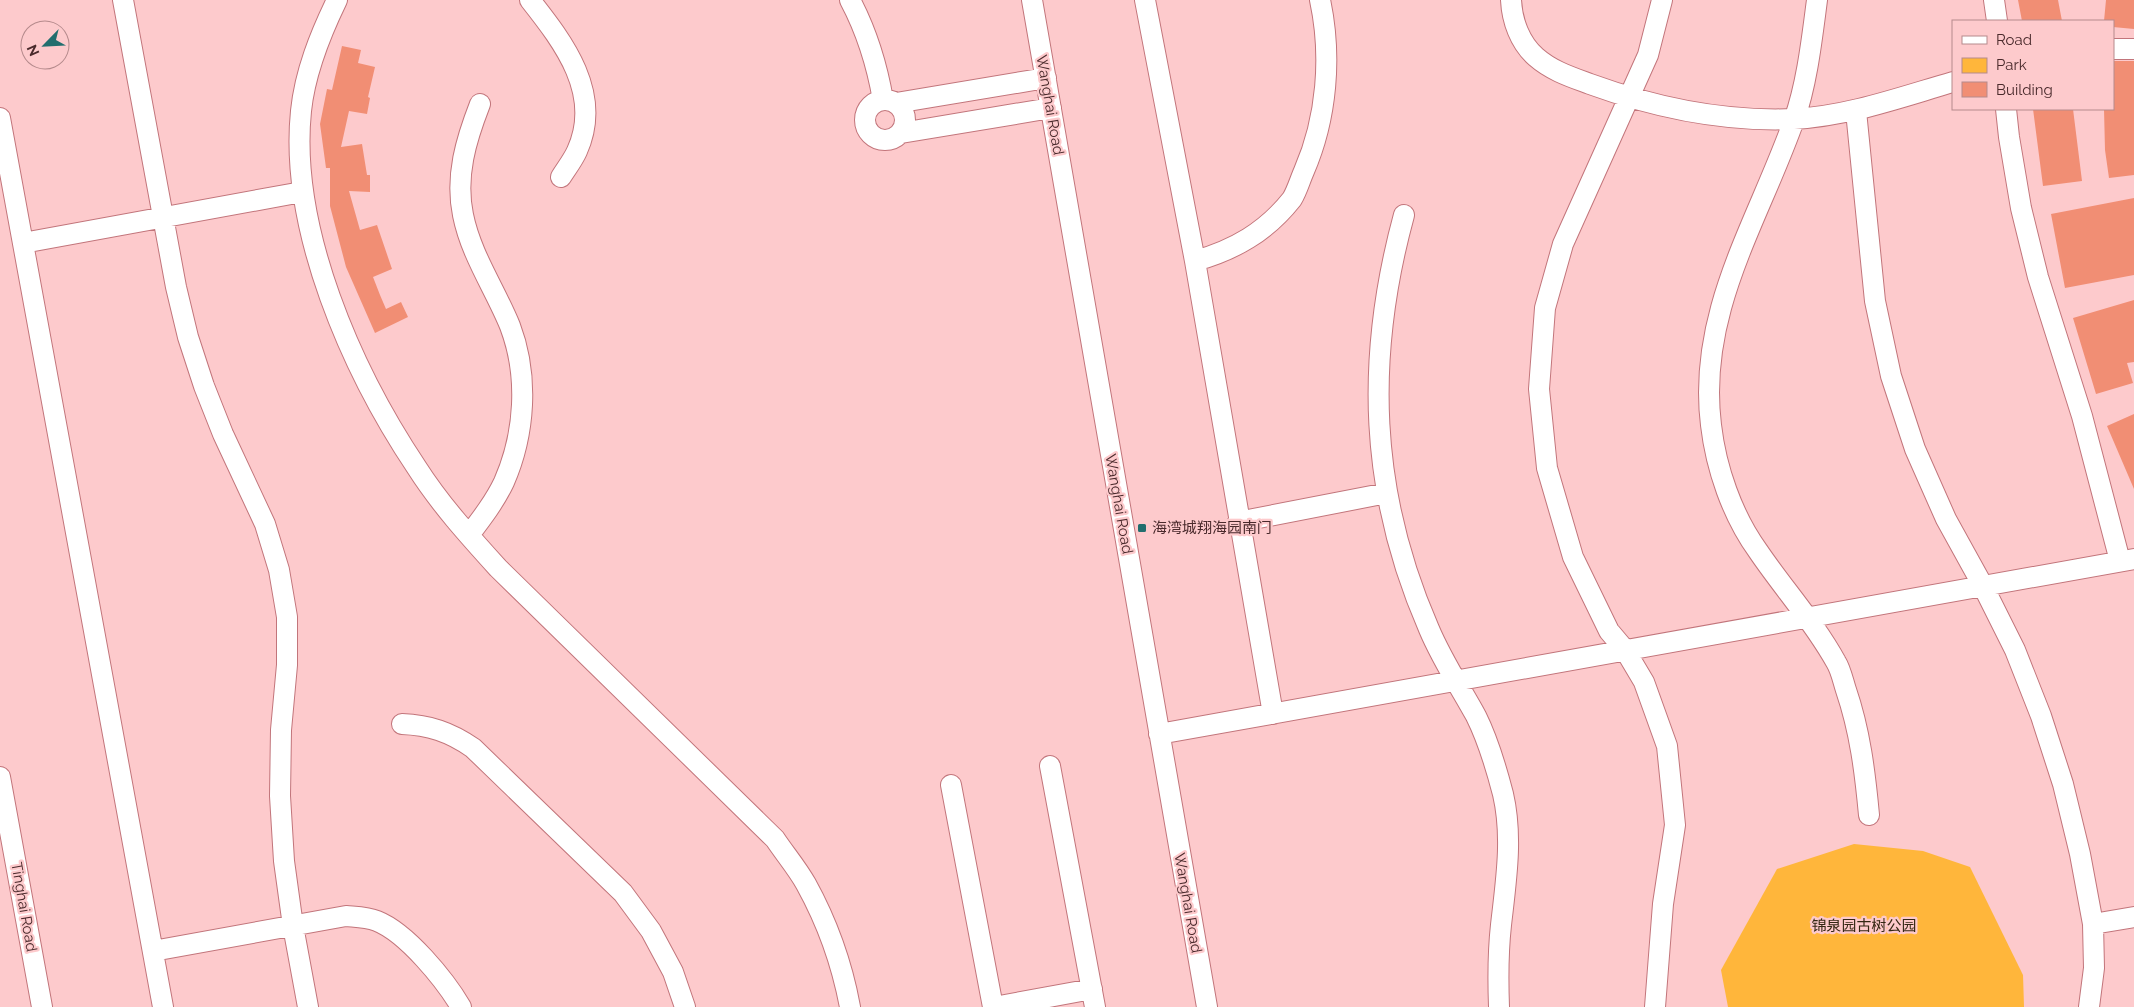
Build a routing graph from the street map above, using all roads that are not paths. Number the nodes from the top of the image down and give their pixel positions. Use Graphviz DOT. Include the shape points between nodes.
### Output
graph roads {
  1 [pos="123,0"];
  2 [pos="337,0"];
  3 [pos="530,0"];
  4 [pos="850,0"];
  5 [pos="1032,0"];
  6 [pos="1144,0"];
  7 [pos="1320,0"];
  8 [pos="1511,0"];
  9 [pos="1662,0"];
  10 [pos="1817,0"];
  11 [pos="1994,0"];
  12 [pos="1997,20"];
  13 [pos="2134,48"];
  14 [pos="2114,49"];
  15 [pos="1046,78"];
  16 [pos="1952,82"];
  17 [pos="1630,99"];
  18 [pos="890,101"];
  19 [pos="480,104"];
  20 [pos="1051,108"];
  21 [pos="2006,110"];
  22 [pos="1856,111"];
  23 [pos="0,118"];
  24 [pos="1795,118"];
  25 [pos="901,133"];
  26 [pos="561,178"];
  27 [pos="302,192"];
  28 [pos="1404,215"];
  29 [pos="163,217"];
  30 [pos="23,243"];
  31 [pos="1195,261"];
  32 [pos="1386,492"];
  33 [pos="1238,522"];
  34 [pos="469,536"];
  35 [pos="2127,560"];
  36 [pos="1983,586"];
  37 [pos="1808,617"];
  38 [pos="1625,650"];
  39 [pos="1455,681"];
  40 [pos="1273,714"];
  41 [pos="402,724"];
  42 [pos="1159,734"];
  43 [pos="1050,766"];
  44 [pos="0,777"];
  45 [pos="951,785"];
  46 [pos="1869,815"];
  47 [pos="2134,916"];
  48 [pos="2092,924"];
  49 [pos="293,926"];
  50 [pos="153,951"];
  51 [pos="1093,998"];
  52 [pos="42,1007"];
  53 [pos="164,1007"];
  54 [pos="308,1007"];
  55 [pos="461,1007"];
  56 [pos="685,1007"];
  57 [pos="850,1007"];
  58 [pos="994,1007"];
  59 [pos="1207,1007"];
  60 [pos="1499,1007"];
  61 [pos="1655,1007"];
  62 [pos="2089,1007"];
  1 -- 29 [label="street"];
  2 -- 27 [label="street" via="322,30 309,69 301,110"];
  3 -- 26 [label="street" via="573,60 584,89 585,121 577,151"];
  4 -- 18 [label="street"];
  5 -- 15 [label="street, Wanghai Road"];
  6 -- 31 [label="street"];
  7 -- 31 [label="street" via="1327,65 1323,111 1311,155 1293,196 1260,231 1240,244"];
  8 -- 17 [label="street" via="1520,38 1535,57 1555,71"];
  9 -- 17 [label="street" via="1648,55"];
  10 -- 24 [label="street"];
  11 -- 12 [label="street"];
  13 -- 14 [label="street"];
  15 -- 18 [label="street"];
  15 -- 20 [label="street, Wanghai Road"];
  16 -- 22 [label="street"];
  17 -- 24 [label="street" via="1684,112 1739,118"];
  17 -- 38 [label="street" via="1563,244 1545,308 1539,389 1547,468 1573,557 1610,631"];
  18 -- 25 [label="street" via="904,114 906,120"];
  18 -- 25 [label="street" via="871,105 865,117 867,130 883,141"];
  19 -- 34 [label="street" via="466,139 461,176 463,214 473,250 510,328 519,359 522,390 521,422 504,483"];
  20 -- 25 [label="street"];
  20 -- 42 [label="street, Wanghai Road"];
  21 -- 35 [label="street" via="2021,208 2034,260"];
  22 -- 24 [label="street"];
  22 -- 36 [label="street" via="1875,301 1891,376 1915,449 1942,510"];
  23 -- 30 [label="street"];
  24 -- 37 [label="street" via="1724,292 1713,336 1709,380 1712,433 1735,510 1756,550"];
  27 -- 29 [label="street"];
  27 -- 34 [label="street" via="331,298 355,357 383,414 417,469"];
  28 -- 32 [label="street" via="1385,293 1378,373"];
  29 -- 30 [label="street"];
  29 -- 49 [label="street" via="188,337 204,386 265,524 279,570 287,617 280,796"];
  30 -- 50 [label="street"];
  31 -- 33 [label="street"];
  32 -- 33 [label="street"];
  32 -- 39 [label="street" via="1420,608"];
  33 -- 40 [label="street"];
  34 -- 57 [label="street" via="775,839 805,883 829,931"];
  35 -- 36 [label="street"];
  36 -- 37 [label="street"];
  36 -- 48 [label="street" via="2015,650 2041,716 2080,854"];
  37 -- 38 [label="street"];
  37 -- 46 [label="street" via="1837,663 1854,712 1864,763"];
  38 -- 39 [label="street"];
  38 -- 61 [label="street" via="1644,682 1667,746 1675,825 1663,904"];
  39 -- 40 [label="street"];
  39 -- 60 [label="street" via="1489,748 1503,797 1508,881 1501,925"];
  40 -- 42 [label="street"];
  41 -- 56 [label="street" via="440,729 473,748 623,893 651,931 673,972"];
  42 -- 59 [label="street, Wanghai Road"];
  43 -- 51 [label="street"];
  44 -- 52 [label="street, Tinghai Road"];
  45 -- 58 [label="street"];
  47 -- 48 [label="street"];
  48 -- 62 [label="street" via="2094,968"];
  49 -- 50 [label="street"];
  49 -- 54 [label="street"];
  49 -- 55 [label="street" via="346,916 377,921 391,928 426,960"];
  50 -- 53 [label="street"];
  51 -- 58 [label="street"];
}
